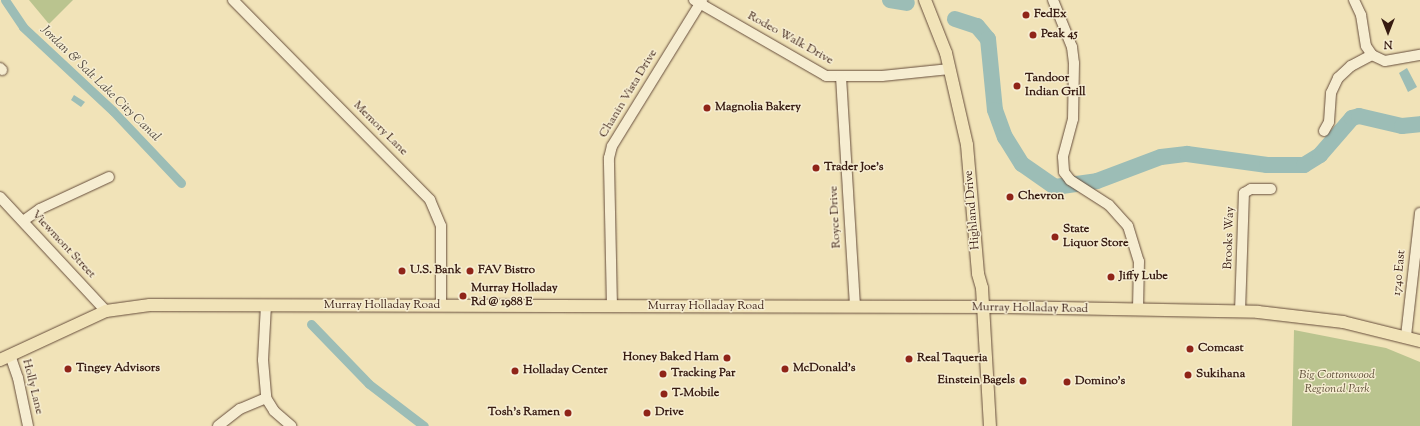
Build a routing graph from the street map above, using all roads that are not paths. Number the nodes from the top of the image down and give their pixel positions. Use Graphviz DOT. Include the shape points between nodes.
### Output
graph roads {
  1 [pos="233,0"];
  2 [pos="925,0"];
  3 [pos="1053,0"];
  4 [pos="1354,0"];
  5 [pos="698,1"];
  6 [pos="1372,55"];
  7 [pos="1420,55"];
  8 [pos="950,68"];
  9 [pos="841,77"];
  10 [pos="1324,131"];
  11 [pos="109,177"];
  12 [pos="1271,189"];
  13 [pos="0,197"];
  14 [pos="1420,213"];
  15 [pos="23,221"];
  16 [pos="266,305"];
  17 [pos="441,306"];
  18 [pos="612,307"];
  19 [pos="854,307"];
  20 [pos="983,307"];
  21 [pos="1138,310"];
  22 [pos="106,311"];
  23 [pos="1240,312"];
  24 [pos="1406,336"];
  25 [pos="1420,341"];
  26 [pos="5,357"];
  27 [pos="266,398"];
  28 [pos="28,426"];
  29 [pos="218,426"];
  30 [pos="291,426"];
  31 [pos="990,426"];
  1 -- 17 [label="street, Memory Lane" via="430,200 441,226"];
  2 -- 8 [label="main road, Highland Drive"];
  3 -- 21 [label="street" via="1072,47 1074,63 1073,119 1063,157 1064,172 1070,180 1109,205 1133,236 1139,261"];
  4 -- 6 [label="street" via="1361,15 1366,46"];
  5 -- 9 [label="street, Rodeo Walk Drive" via="821,73"];
  5 -- 18 [label="street, Chanin Vista Drive" via="612,146 609,158"];
  6 -- 7 [label="street" via="1385,61"];
  6 -- 10 [label="street" via="1346,70 1338,78 1331,93 1329,122"];
  8 -- 9 [label="street, Rodeo Walk Drive" via="926,73"];
  8 -- 20 [label="main road, Highland Drive" via="967,145"];
  9 -- 19 [label="street, Royce Drive"];
  11 -- 15 [label="street" via="40,209"];
  12 -- 23 [label="street, Brooks Way" via="1251,189 1244,194"];
  13 -- 15 [label="street, Viewmont Street"];
  14 -- 24 [label="street, 1740 East"];
  15 -- 22 [label="street, Viewmont Street"];
  16 -- 17 [label="main road, Murray Holladay Road"];
  16 -- 22 [label="main road, Murray Holladay Road" via="144,305"];
  16 -- 27 [label="street"];
  17 -- 18 [label="main road, Murray Holladay Road"];
  18 -- 19 [label="main road, Murray Holladay Road"];
  19 -- 20 [label="main road, Murray Holladay Road"];
  20 -- 21 [label="main road, Murray Holladay Road"];
  20 -- 31 [label="main road, Highland Drive"];
  21 -- 23 [label="main road, Murray Holladay Road"];
  22 -- 26 [label="main road, Murray Holladay Road"];
  23 -- 24 [label="main road, Murray Holladay Road" via="1314,318"];
  24 -- 25 [label="main road, Murray Holladay Road"];
  26 -- 28 [label="street, Holly Lane" via="18,378"];
  27 -- 29 [label="street" via="240,409"];
  27 -- 30 [label="street" via="274,411"];
}
